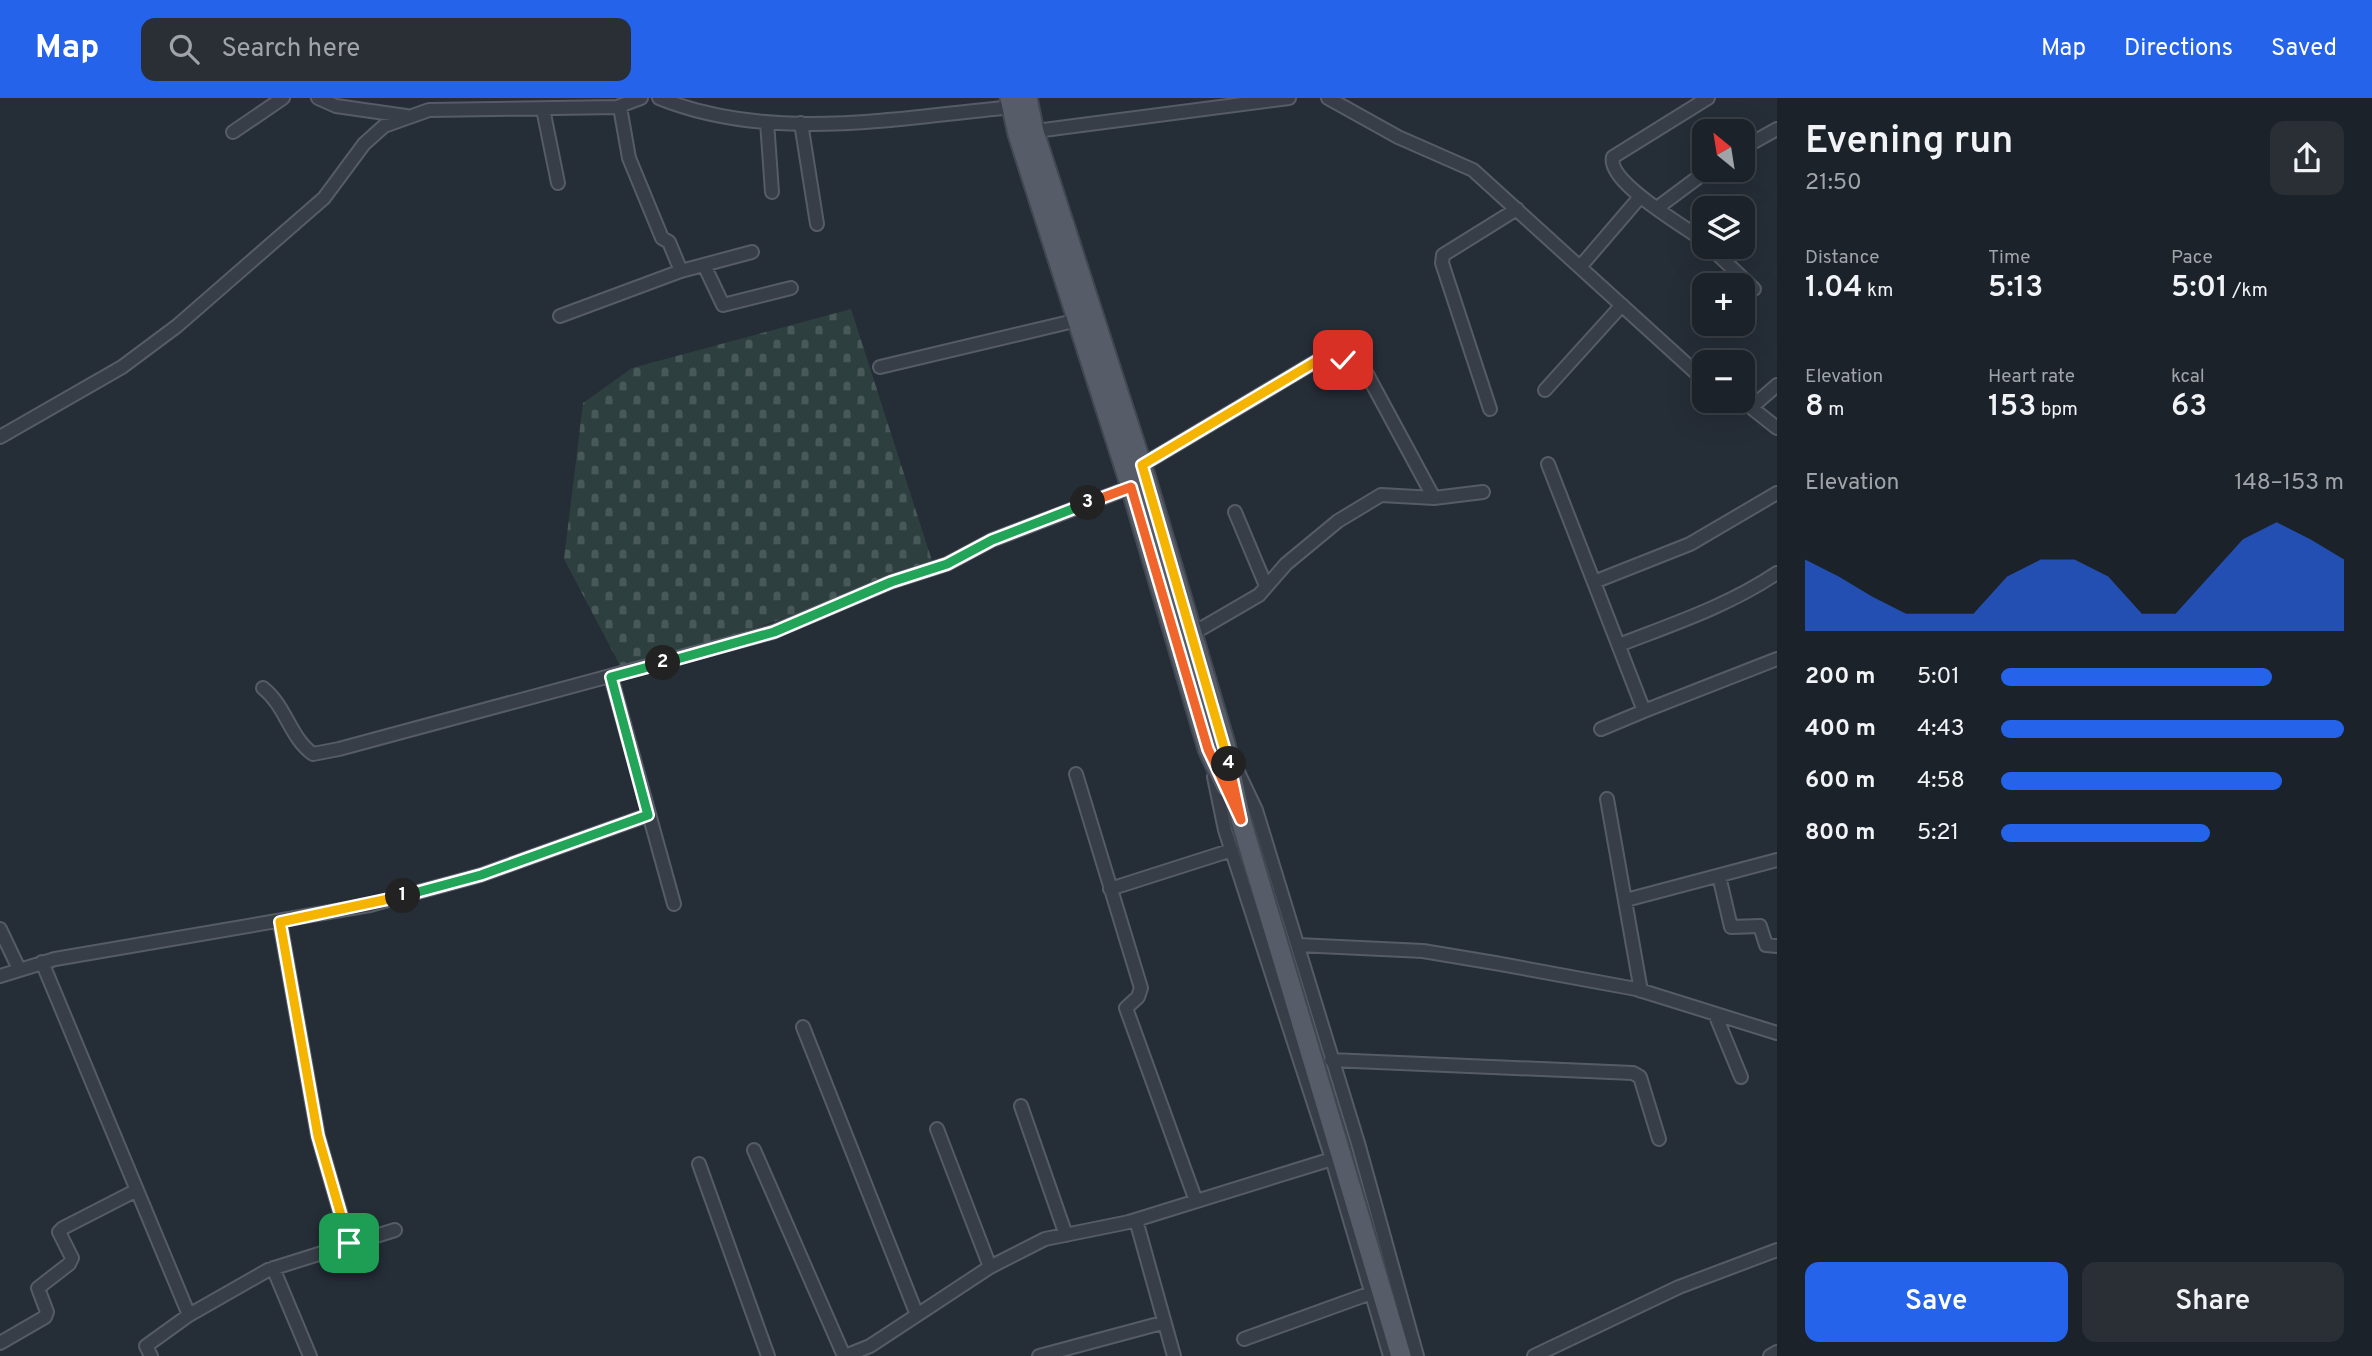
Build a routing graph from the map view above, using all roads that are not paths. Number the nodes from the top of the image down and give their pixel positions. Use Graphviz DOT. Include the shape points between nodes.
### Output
graph roads {
  1 [pos="284,98"];
  2 [pos="318,98"];
  3 [pos="641,98"];
  4 [pos="659,98"];
  5 [pos="1285,98"];
  6 [pos="1328,98"];
  7 [pos="1708,98"];
  8 [pos="1017,101"];
  9 [pos="620,107"];
  10 [pos="542,109"];
  11 [pos="407,116"];
  12 [pos="767,122"];
  13 [pos="801,123"];
  14 [pos="1777,129"];
  15 [pos="233,132"];
  16 [pos="1026,133"];
  17 [pos="1755,141"];
  18 [pos="1692,182"];
  19 [pos="558,183"];
  20 [pos="772,192"];
  21 [pos="1640,197"];
  22 [pos="1657,208"];
  23 [pos="1517,209"];
  24 [pos="817,223"];
  25 [pos="1692,233"];
  26 [pos="752,252"];
  27 [pos="1723,259"];
  28 [pos="704,265"];
  29 [pos="1580,267"];
  30 [pos="681,271"];
  31 [pos="1737,273"];
  32 [pos="791,288"];
  33 [pos="1622,305"];
  34 [pos="559,316"];
  35 [pos="1077,320"];
  36 [pos="880,367"];
  37 [pos="1692,369"];
  38 [pos="1777,385"];
  39 [pos="1545,390"];
  40 [pos="1755,399"];
  41 [pos="1490,409"];
  42 [pos="1755,409"];
  43 [pos="1777,428"];
  44 [pos="0,437"];
  45 [pos="1548,464"];
  46 [pos="1142,465"];
  47 [pos="1131,487"];
  48 [pos="1483,492"];
  49 [pos="1777,493"];
  50 [pos="1434,498"];
  51 [pos="1235,512"];
  52 [pos="1777,573"];
  53 [pos="1594,582"];
  54 [pos="1266,586"];
  55 [pos="1192,634"];
  56 [pos="1619,645"];
  57 [pos="1777,659"];
  58 [pos="611,677"];
  59 [pos="263,688"];
  60 [pos="1644,711"];
  61 [pos="1601,729"];
  62 [pos="1216,746"];
  63 [pos="1076,774"];
  64 [pos="1606,799"];
  65 [pos="648,815"];
  66 [pos="1232,850"];
  67 [pos="1777,860"];
  68 [pos="1719,876"];
  69 [pos="1110,889"];
  70 [pos="1626,900"];
  71 [pos="674,904"];
  72 [pos="280,922"];
  73 [pos="0,929"];
  74 [pos="1298,945"];
  75 [pos="1777,946"];
  76 [pos="42,962"];
  77 [pos="19,969"];
  78 [pos="0,976"];
  79 [pos="1641,991"];
  80 [pos="1715,1014"];
  81 [pos="803,1027"];
  82 [pos="1777,1033"];
  83 [pos="1331,1060"];
  84 [pos="1741,1077"];
  85 [pos="1021,1106"];
  86 [pos="937,1129"];
  87 [pos="1659,1139"];
  88 [pos="754,1150"];
  89 [pos="1332,1158"];
  90 [pos="699,1164"];
  91 [pos="137,1190"];
  92 [pos="1196,1201"];
  93 [pos="1136,1220"];
  94 [pos="396,1230"];
  95 [pos="1066,1235"];
  96 [pos="349,1243"];
  97 [pos="1777,1250"];
  98 [pos="990,1267"];
  99 [pos="273,1268"];
  100 [pos="1371,1293"];
  101 [pos="190,1315"];
  102 [pos="918,1315"];
  103 [pos="1162,1323"];
  104 [pos="1244,1339"];
  105 [pos="0,1343"];
  106 [pos="872,1351"];
  107 [pos="1777,1352"];
  108 [pos="150,1356"];
  109 [pos="310,1356"];
  110 [pos="768,1356"];
  111 [pos="845,1356"];
  112 [pos="1039,1356"];
  113 [pos="1174,1356"];
  114 [pos="1390,1356"];
  115 [pos="1401,1356"];
  116 [pos="1417,1356"];
  117 [pos="1534,1356"];
  118 [pos="1770,1356"];
  1 -- 15 [label="street"];
  2 -- 11 [label="street" via="336,106"];
  3 -- 9 [label="street"];
  4 -- 12 [label="street" via="719,118"];
  5 -- 16 [label="street"];
  6 -- 23 [label="street" via="1398,137 1473,170"];
  7 -- 21 [label="street" via="1614,157 1615,172"];
  8 -- 13 [label="street" via="833,124"];
  8 -- 16 [label="main road"];
  9 -- 10 [label="street"];
  9 -- 30 [label="street" via="629,158"];
  10 -- 11 [label="street" via="429,110"];
  10 -- 19 [label="street"];
  11 -- 44 [label="street" via="384,126 364,144 324,198 177,326 121,368"];
  12 -- 13 [label="street"];
  12 -- 20 [label="street"];
  13 -- 24 [label="street"];
  14 -- 17 [label="street"];
  16 -- 35 [label="main road"];
  16 -- 46 [label="main road"];
  18 -- 22 [label="street"];
  21 -- 22 [label="street"];
  21 -- 29 [label="street"];
  22 -- 25 [label="street"];
  23 -- 29 [label="street"];
  23 -- 41 [label="street" via="1443,255"];
  26 -- 28 [label="street"];
  27 -- 31 [label="street"];
  28 -- 30 [label="street"];
  28 -- 32 [label="street" via="723,305"];
  29 -- 33 [label="street"];
  30 -- 34 [label="street"];
  33 -- 37 [label="street"];
  33 -- 39 [label="street"];
  35 -- 36 [label="street"];
  35 -- 47 [label="main road"];
  38 -- 40 [label="street"];
  42 -- 43 [label="street"];
  45 -- 53 [label="street"];
  46 -- 50 [label="street" via="1320,359 1343,360 1361,363"];
  46 -- 55 [label="main road"];
  47 -- 58 [label="street" via="774,632"];
  47 -- 62 [label="main road"];
  48 -- 50 [label="street"];
  49 -- 53 [label="street" via="1690,544"];
  50 -- 54 [label="street" via="1381,495 1338,521"];
  51 -- 54 [label="street"];
  52 -- 56 [label="street" via="1748,593"];
  53 -- 56 [label="street"];
  54 -- 55 [label="street" via="1259,595"];
  55 -- 62 [label="main road"];
  56 -- 60 [label="street"];
  57 -- 60 [label="street"];
  58 -- 59 [label="street" via="313,754 303,747 277,699"];
  58 -- 65 [label="street"];
  60 -- 61 [label="street"];
  62 -- 66 [label="street"];
  62 -- 74 [label="street" via="1256,810"];
  62 -- 115 [label="main road"];
  63 -- 69 [label="street"];
  64 -- 70 [label="street"];
  65 -- 71 [label="street"];
  65 -- 72 [label="street" via="481,875 370,905"];
  66 -- 69 [label="street"];
  66 -- 89 [label="street"];
  67 -- 68 [label="street"];
  68 -- 70 [label="street"];
  68 -- 75 [label="street" via="1731,928 1760,926 1766,945"];
  69 -- 92 [label="street" via="1141,988 1138,998 1126,1008"];
  70 -- 79 [label="street"];
  72 -- 76 [label="street"];
  72 -- 96 [label="street" via="318,1136"];
  73 -- 77 [label="street"];
  74 -- 79 [label="street" via="1423,951"];
  74 -- 83 [label="street"];
  76 -- 77 [label="street"];
  76 -- 91 [label="street"];
  77 -- 78 [label="street"];
  79 -- 80 [label="street"];
  80 -- 82 [label="street"];
  80 -- 84 [label="street"];
  81 -- 102 [label="street"];
  83 -- 87 [label="street" via="1633,1073 1640,1077"];
  83 -- 116 [label="street"];
  85 -- 95 [label="street"];
  86 -- 98 [label="street"];
  88 -- 111 [label="street"];
  89 -- 92 [label="street"];
  89 -- 100 [label="street"];
  90 -- 110 [label="street"];
  91 -- 101 [label="street"];
  91 -- 105 [label="street" via="62,1227 59,1232 72,1258 38,1288 45,1317"];
  92 -- 93 [label="street"];
  93 -- 95 [label="street"];
  93 -- 103 [label="street"];
  94 -- 96 [label="street"];
  95 -- 98 [label="street" via="1045,1239"];
  96 -- 99 [label="street"];
  97 -- 117 [label="street" via="1678,1287"];
  98 -- 102 [label="street"];
  99 -- 101 [label="street"];
  99 -- 109 [label="street"];
  100 -- 104 [label="street"];
  100 -- 114 [label="street"];
  101 -- 108 [label="street" via="146,1346"];
  102 -- 106 [label="street"];
  103 -- 112 [label="street"];
  103 -- 113 [label="street"];
  106 -- 111 [label="street"];
  107 -- 118 [label="street"];
}
